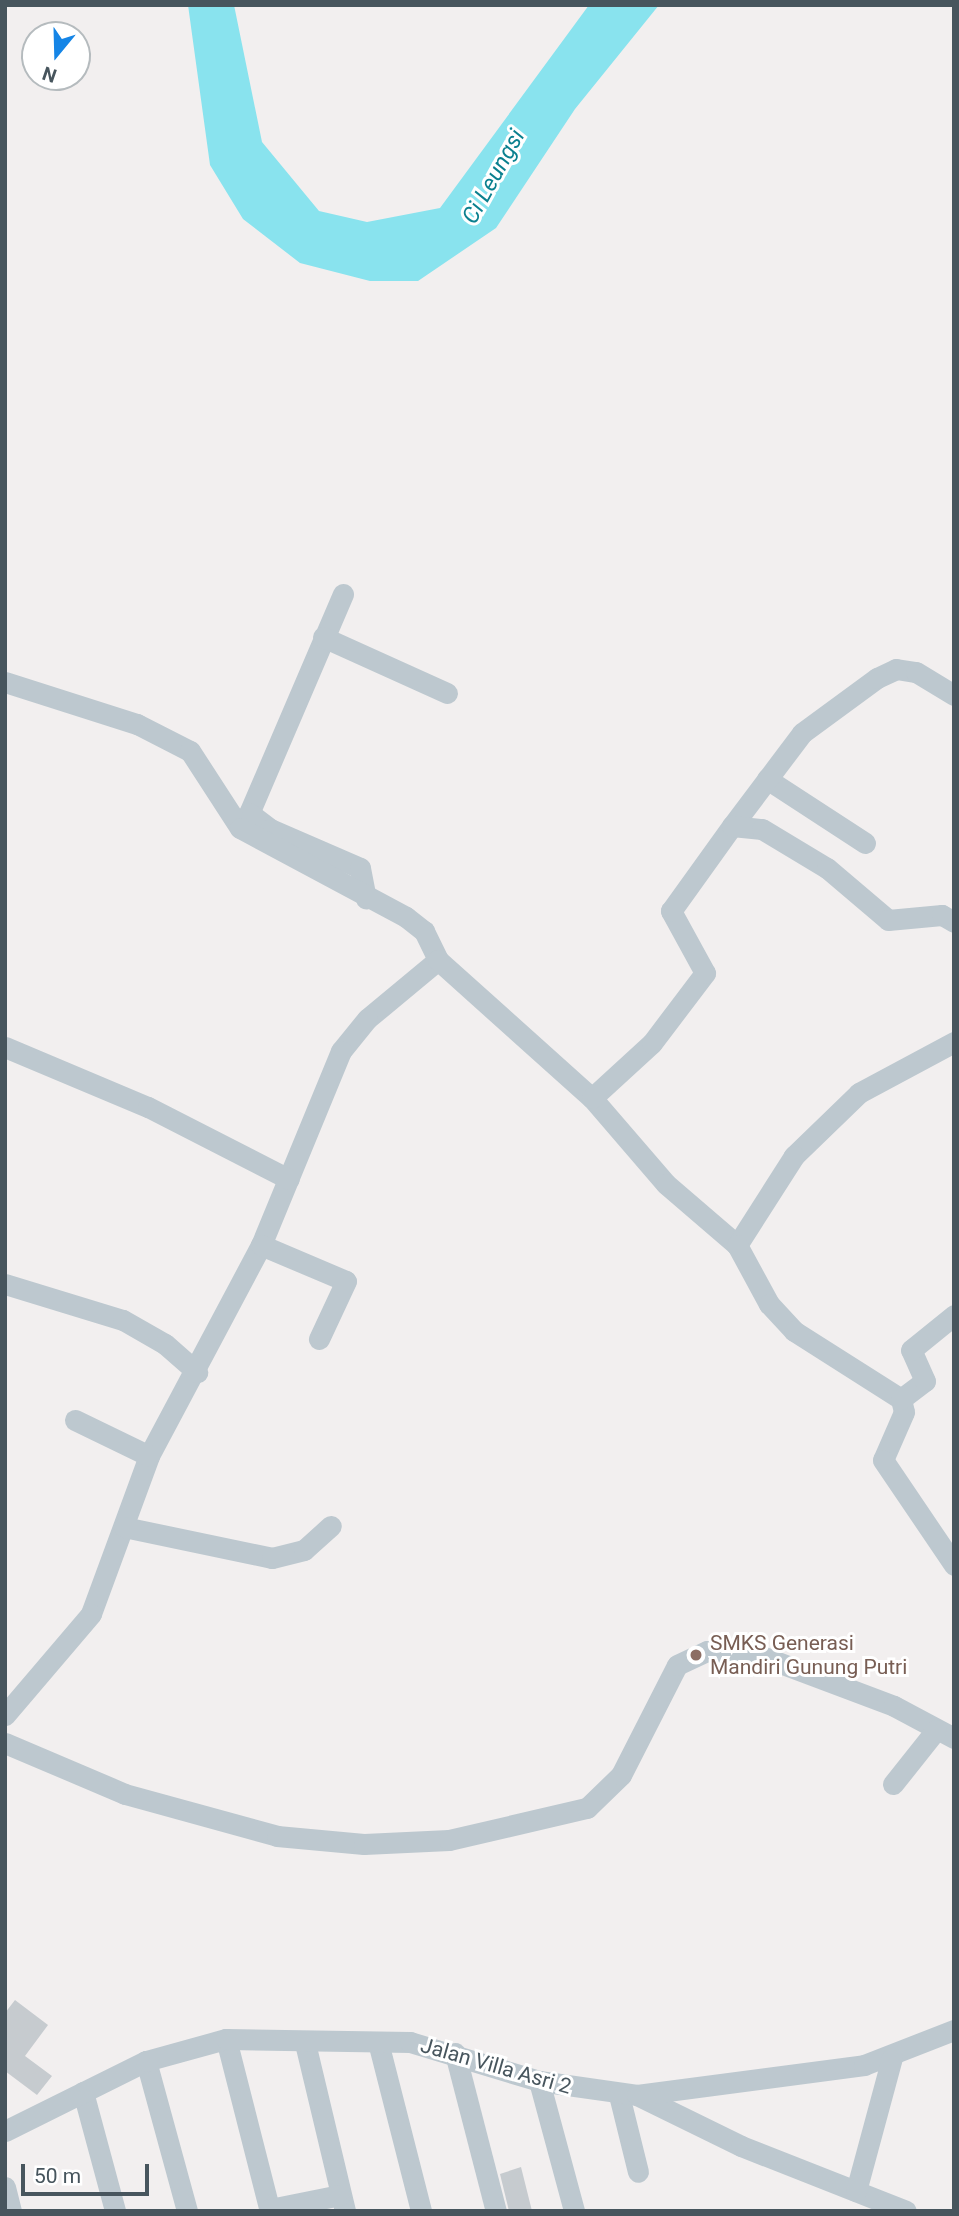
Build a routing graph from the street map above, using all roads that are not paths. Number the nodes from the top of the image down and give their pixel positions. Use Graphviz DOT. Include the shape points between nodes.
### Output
graph roads {
  1 [pos="343,594"];
  2 [pos="323,637"];
  3 [pos="5,682"];
  4 [pos="447,693"];
  5 [pos="954,695"];
  6 [pos="767,779"];
  7 [pos="732,826"];
  8 [pos="865,843"];
  9 [pos="366,898"];
  10 [pos="954,922"];
  11 [pos="438,960"];
  12 [pos="954,1042"];
  13 [pos="5,1047"];
  14 [pos="592,1098"];
  15 [pos="289,1179"];
  16 [pos="261,1245"];
  17 [pos="737,1245"];
  18 [pos="5,1284"];
  19 [pos="954,1315"];
  20 [pos="319,1339"];
  21 [pos="197,1372"];
  22 [pos="901,1399"];
  23 [pos="75,1420"];
  24 [pos="149,1456"];
  25 [pos="331,1526"];
  26 [pos="124,1527"];
  27 [pos="954,1565"];
  28 [pos="5,1714"];
  29 [pos="945,1734"];
  30 [pos="5,1743"];
  31 [pos="893,1784"];
  32 [pos="954,2029"];
  33 [pos="226,2039"];
  34 [pos="379,2042"];
  35 [pos="306,2043"];
  36 [pos="455,2053"];
  37 [pos="892,2059"];
  38 [pos="146,2061"];
  39 [pos="539,2081"];
  40 [pos="83,2092"];
  41 [pos="628,2095"];
  42 [pos="5,2131"];
  43 [pos="638,2172"];
  44 [pos="5,2187"];
  45 [pos="856,2191"];
  46 [pos="342,2203"];
  47 [pos="270,2210"];
  48 [pos="11,2211"];
  49 [pos="115,2211"];
  50 [pos="187,2211"];
  51 [pos="421,2211"];
  52 [pos="496,2211"];
  53 [pos="574,2211"];
  54 [pos="906,2211"];
  1 -- 2 [label="street"];
  2 -- 4 [label="street"];
  2 -- 9 [label="street" via="249,813 270,829 360,868"];
  3 -- 9 [label="street" via="169,738 190,751 240,828"];
  5 -- 6 [label="street" via="896,669 802,733"];
  6 -- 7 [label="street"];
  6 -- 8 [label="street"];
  7 -- 10 [label="street" via="762,829 827,868 888,920 942,915"];
  7 -- 14 [label="street" via="671,911 705,973 652,1043"];
  9 -- 11 [label="street" via="424,931"];
  11 -- 14 [label="street"];
  11 -- 15 [label="street" via="367,1019 341,1051"];
  12 -- 17 [label="street" via="859,1093 794,1156"];
  13 -- 15 [label="street" via="148,1107"];
  14 -- 17 [label="street" via="666,1184"];
  15 -- 16 [label="street"];
  16 -- 20 [label="street" via="346,1281"];
  16 -- 21 [label="street"];
  17 -- 22 [label="street" via="769,1304 794,1331"];
  18 -- 21 [label="street" via="122,1320 165,1344"];
  19 -- 22 [label="street" via="911,1350 925,1381"];
  21 -- 24 [label="street"];
  22 -- 27 [label="street" via="904,1412 887,1444 886,1468"];
  23 -- 24 [label="street"];
  24 -- 26 [label="street"];
  25 -- 26 [label="street" via="304,1550 272,1558"];
  26 -- 28 [label="street" via="80,1632"];
  29 -- 30 [label="street" via="894,1706 756,1654 707,1651 677,1665 621,1775 587,1808 449,1840 364,1844 277,1836 125,1794"];
  29 -- 31 [label="street"];
  32 -- 37 [label="street, Jalan Villa Asri 2"];
  33 -- 35 [label="street, Jalan Villa Asri 2"];
  33 -- 38 [label="street, Jalan Villa Asri 2"];
  33 -- 47 [label="street"];
  34 -- 35 [label="street, Jalan Villa Asri 2"];
  34 -- 36 [label="street, Jalan Villa Asri 2"];
  34 -- 51 [label="street"];
  35 -- 46 [label="street"];
  36 -- 39 [label="street, Jalan Villa Asri 2"];
  36 -- 52 [label="street"];
  37 -- 41 [label="street, Jalan Villa Asri 2"];
  37 -- 45 [label="street"];
  38 -- 40 [label="street, Jalan Villa Asri 2"];
  38 -- 50 [label="street"];
  39 -- 41 [label="street, Jalan Villa Asri 2"];
  39 -- 53 [label="street"];
  40 -- 42 [label="street, Jalan Villa Asri 2"];
  40 -- 49 [label="street"];
  41 -- 43 [label="street"];
  41 -- 45 [label="street"];
  44 -- 48 [label="street"];
  45 -- 54 [label="street"];
  46 -- 47 [label="street"];
}
